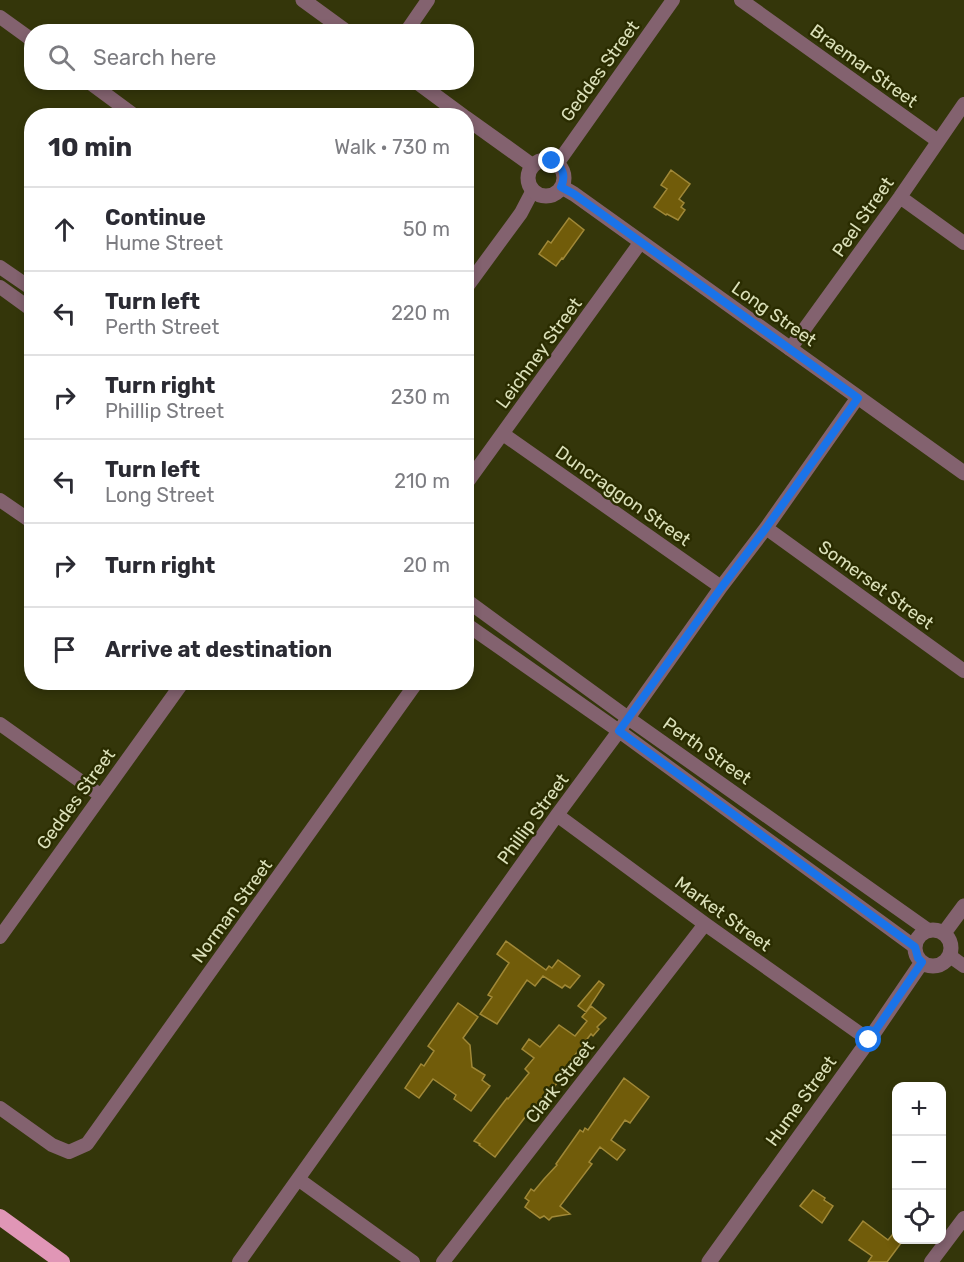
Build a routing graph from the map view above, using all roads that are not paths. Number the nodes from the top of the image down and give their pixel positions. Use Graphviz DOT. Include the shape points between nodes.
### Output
graph roads {
  1 [pos="303,0"];
  2 [pos="429,0"];
  3 [pos="673,0"];
  4 [pos="741,0"];
  5 [pos="0,17"];
  6 [pos="335,24"];
  7 [pos="412,24"];
  8 [pos="24,34"];
  9 [pos="100,90"];
  10 [pos="428,90"];
  11 [pos="964,104"];
  12 [pos="124,108"];
  13 [pos="452,108"];
  14 [pos="474,124"];
  15 [pos="938,141"];
  16 [pos="557,164"];
  17 [pos="534,166"];
  18 [pos="561,187"];
  19 [pos="533,190"];
  20 [pos="900,197"];
  21 [pos="640,243"];
  22 [pos="964,243"];
  23 [pos="0,267"];
  24 [pos="15,277"];
  25 [pos="474,277"];
  26 [pos="24,283"];
  27 [pos="2,293"];
  28 [pos="24,305"];
  29 [pos="790,349"];
  30 [pos="858,398"];
  31 [pos="503,434"];
  32 [pos="474,473"];
  33 [pos="964,473"];
  34 [pos="0,500"];
  35 [pos="24,516"];
  36 [pos="766,528"];
  37 [pos="721,588"];
  38 [pos="474,610"];
  39 [pos="474,630"];
  40 [pos="964,671"];
  41 [pos="177,690"];
  42 [pos="411,690"];
  43 [pos="628,718"];
  44 [pos="0,724"];
  45 [pos="619,731"];
  46 [pos="100,795"];
  47 [pos="557,815"];
  48 [pos="964,906"];
  49 [pos="705,924"];
  50 [pos="928,930"];
  51 [pos="944,933"];
  52 [pos="0,937"];
  53 [pos="915,947"];
  54 [pos="950,956"];
  55 [pos="922,962"];
  56 [pos="964,966"];
  57 [pos="869,1040"];
  58 [pos="0,1108"];
  59 [pos="298,1179"];
  60 [pos="0,1217"];
  61 [pos="964,1218"];
  62 [pos="63,1262"];
  63 [pos="239,1262"];
  64 [pos="413,1262"];
  65 [pos="443,1262"];
  66 [pos="709,1262"];
  67 [pos="931,1262"];
  1 -- 6 [label="street"];
  2 -- 7 [label="street"];
  3 -- 16 [label="street, Geddes Street"];
  4 -- 15 [label="street, Braemar Street"];
  5 -- 8 [label="street"];
  9 -- 12 [label="street"];
  10 -- 13 [label="street"];
  11 -- 15 [label="street, Peel Street"];
  14 -- 17 [label="street"];
  15 -- 20 [label="street, Peel Street"];
  16 -- 17 [label="street" via="544,160"];
  16 -- 18 [label="street" via="563,174"];
  17 -- 19 [label="street" via="528,178"];
  18 -- 19 [label="street" via="546,196"];
  18 -- 21 [label="street, Long Street"];
  19 -- 25 [label="street"];
  20 -- 22 [label="street"];
  20 -- 29 [label="street, Peel Street"];
  21 -- 29 [label="street, Long Street"];
  21 -- 31 [label="street, Leichney Street"];
  23 -- 24 [label="street"];
  24 -- 26 [label="street"];
  24 -- 27 [label="street"];
  27 -- 28 [label="street"];
  29 -- 30 [label="street, Long Street"];
  30 -- 33 [label="street, Long Street"];
  30 -- 36 [label="street, Phillip Street"];
  31 -- 32 [label="street, Leichney Street"];
  31 -- 37 [label="street, Duncraggon Street"];
  34 -- 35 [label="street"];
  36 -- 37 [label="street, Phillip Street"];
  36 -- 40 [label="street, Somerset Street"];
  37 -- 43 [label="street, Phillip Street"];
  38 -- 43 [label="street, Perth Street"];
  39 -- 45 [label="street, Perth Street"];
  41 -- 46 [label="street, Geddes Street"];
  42 -- 58 [label="street, Norman Street" via="87,1144 69,1152 52,1145"];
  43 -- 45 [label="street, Phillip Street"];
  43 -- 50 [label="street, Perth Street"];
  44 -- 46 [label="street"];
  45 -- 47 [label="street, Phillip Street"];
  45 -- 53 [label="street, Perth Street"];
  46 -- 52 [label="street, Geddes Street"];
  47 -- 49 [label="street, Market Street"];
  47 -- 59 [label="street, Phillip Street"];
  48 -- 51 [label="street"];
  49 -- 57 [label="street, Market Street"];
  49 -- 65 [label="street, Clark Street"];
  50 -- 51 [label="street"];
  50 -- 53 [label="street"];
  51 -- 54 [label="street" via="951,941"];
  53 -- 55 [label="street"];
  54 -- 55 [label="street" via="937,966"];
  54 -- 56 [label="street"];
  55 -- 57 [label="street, Hume Street"];
  57 -- 66 [label="street, Hume Street"];
  59 -- 63 [label="street, Phillip Street"];
  59 -- 64 [label="street"];
  60 -- 62 [label="highway"];
  61 -- 67 [label="street"];
}
